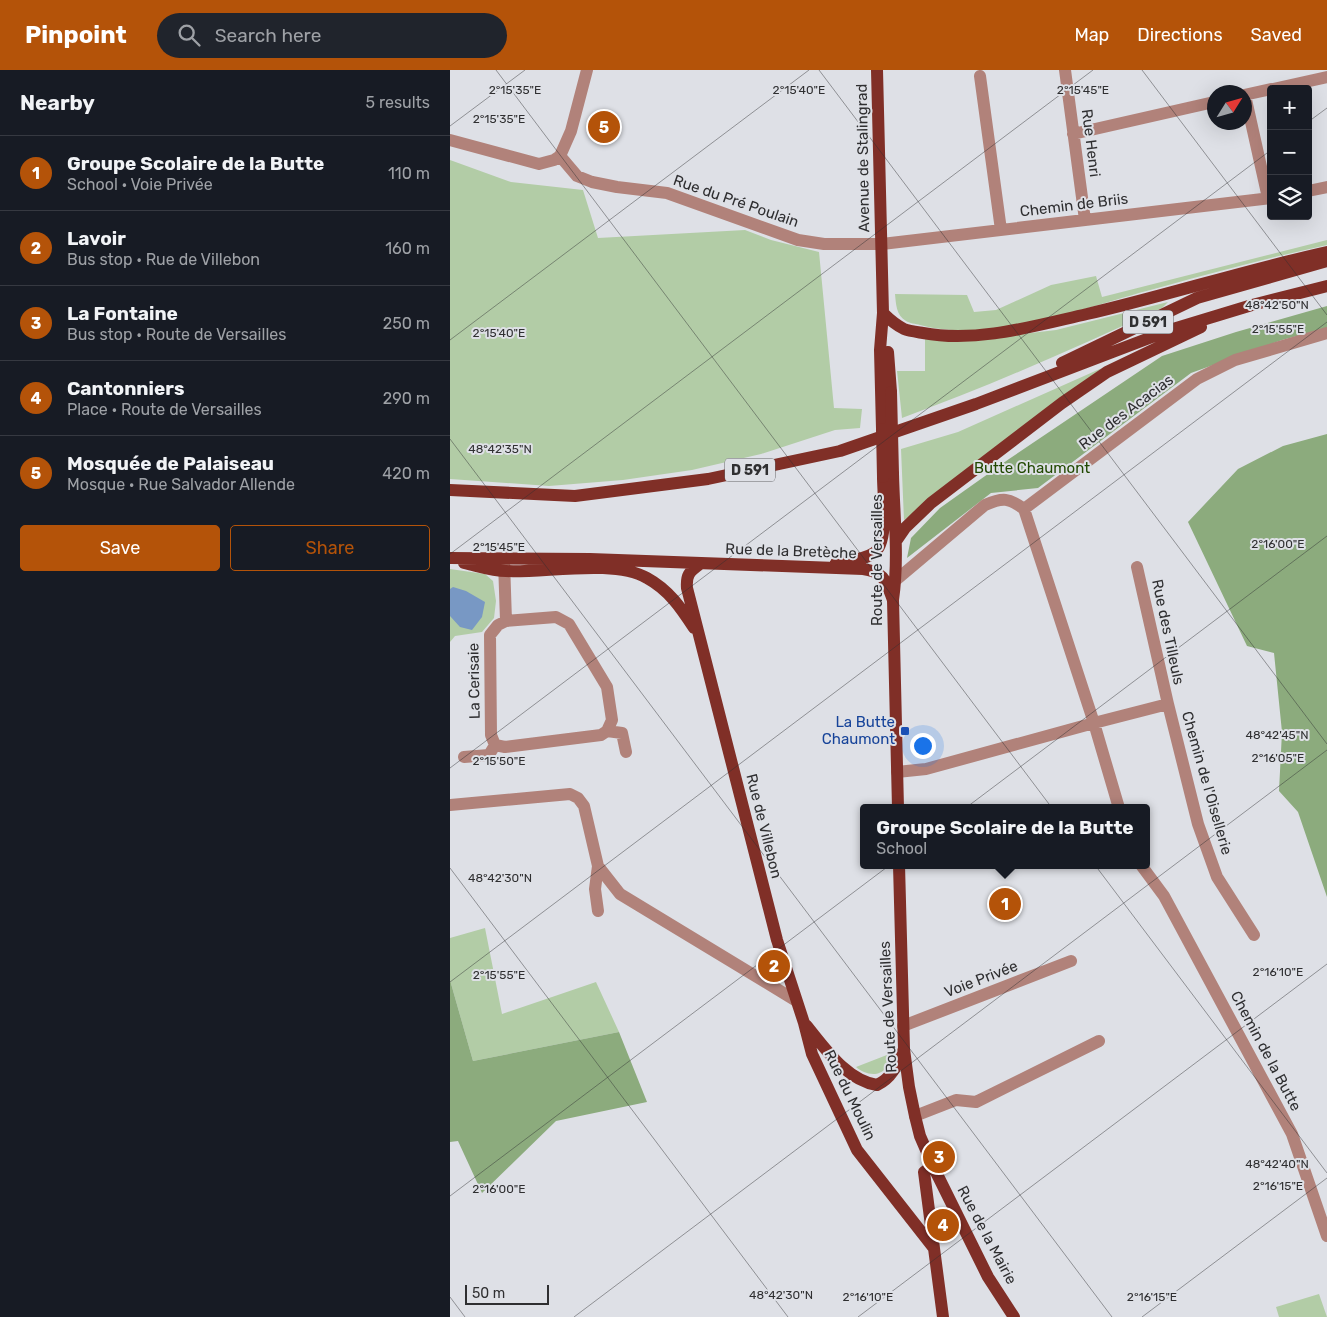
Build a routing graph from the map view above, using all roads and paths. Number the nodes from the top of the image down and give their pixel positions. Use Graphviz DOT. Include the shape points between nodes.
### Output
graph roads {
  1 [pos="588,70"];
  2 [pos="878,70"];
  3 [pos="1065,70"];
  4 [pos="980,76"];
  5 [pos="1327,77"];
  6 [pos="1290,85"];
  7 [pos="1267,90"];
  8 [pos="1252,93"];
  9 [pos="1207,104"];
  10 [pos="1252,124"];
  11 [pos="1073,134"];
  12 [pos="450,140"];
  13 [pos="560,156"];
  14 [pos="1267,186"];
  15 [pos="1327,187"];
  16 [pos="1312,190"];
  17 [pos="1267,198"];
  18 [pos="1085,220"];
  19 [pos="1001,230"];
  20 [pos="882,244"];
  21 [pos="1327,252"];
  22 [pos="1327,260"];
  23 [pos="1327,286"];
  24 [pos="1235,310"];
  25 [pos="883,313"];
  26 [pos="1327,334"];
  27 [pos="886,394"];
  28 [pos="976,404"];
  29 [pos="888,475"];
  30 [pos="450,490"];
  31 [pos="1024,510"];
  32 [pos="896,541"];
  33 [pos="504,557"];
  34 [pos="450,559"];
  35 [pos="700,564"];
  36 [pos="814,567"];
  37 [pos="1137,567"];
  38 [pos="504,571"];
  39 [pos="896,580"];
  40 [pos="893,600"];
  41 [pos="506,621"];
  42 [pos="698,635"];
  43 [pos="1168,704"];
  44 [pos="1094,723"];
  45 [pos="607,731"];
  46 [pos="495,745"];
  47 [pos="626,752"];
  48 [pos="464,756"];
  49 [pos="897,772"];
  50 [pos="898,804"];
  51 [pos="1118,804"];
  52 [pos="450,805"];
  53 [pos="598,866"];
  54 [pos="899,869"];
  55 [pos="1144,869"];
  56 [pos="598,911"];
  57 [pos="1254,935"];
  58 [pos="1071,961"];
  59 [pos="795,1000"];
  60 [pos="804,1023"];
  61 [pos="903,1026"];
  62 [pos="1099,1041"];
  63 [pos="904,1049"];
  64 [pos="915,1116"];
  65 [pos="933,1166"];
  66 [pos="1327,1236"];
  67 [pos="933,1247"];
  68 [pos="943,1317"];
  69 [pos="1014,1317"];
  1 -- 13 [label="street" via="571,131"];
  2 -- 20 [label="main road, Avenue de Stalingrad"];
  3 -- 11 [label="street, Rue Henri"];
  4 -- 19 [label="street"];
  5 -- 6 [label="street"];
  7 -- 8 [label="street"];
  9 -- 11 [label="street"];
  10 -- 14 [label="street"];
  11 -- 18 [label="street, Rue Henri"];
  12 -- 13 [label="street" via="539,164"];
  13 -- 20 [label="street, Rue du Pré Poulain" via="577,176 592,182 668,193 798,240 824,244"];
  15 -- 16 [label="street"];
  17 -- 18 [label="street, Chemin de Briis"];
  18 -- 19 [label="street, Chemin de Briis"];
  19 -- 20 [label="street, Chemin de Briis"];
  20 -- 25 [label="main road, Route de Versailles"];
  21 -- 25 [label="main road" via="1031,327 977,336 934,335 905,330"];
  22 -- 28 [label="main road, D 591" via="1197,298"];
  23 -- 24 [label="main road, D 591"];
  24 -- 28 [label="main road, D 591" via="1173,329"];
  24 -- 32 [label="main road" via="1107,372 931,503"];
  25 -- 27 [label="main road, Route de Versailles" via="888,350"];
  26 -- 31 [label="street, Rue des Acacias" via="1235,360 1197,379"];
  27 -- 29 [label="main road, Route de Versailles, bridge"];
  27 -- 29 [label="main road, Route de Versailles, bridge" via="882,428"];
  28 -- 30 [label="main road, D 591" via="840,451 708,479 576,496"];
  29 -- 32 [label="main road, Route de Versailles"];
  29 -- 36 [label="main road" via="883,536 878,550 860,559"];
  31 -- 39 [label="street" via="1012,500 998,499 986,505"];
  31 -- 44 [label="street"];
  32 -- 39 [label="main road, Route de Versailles"];
  33 -- 34 [label="main road, Rue de Villebon"];
  33 -- 35 [label="main road, Rue de Villebon"];
  33 -- 38 [label="street"];
  34 -- 38 [label="main road, Rue de Villebon"];
  35 -- 36 [label="main road, Rue de la Bretèche"];
  35 -- 42 [label="main road, Rue de Villebon" via="686,578"];
  36 -- 40 [label="main road, Rue de la Bretèche" via="872,570 885,580"];
  37 -- 43 [label="street, Rue des Tilleuls"];
  38 -- 41 [label="street"];
  38 -- 42 [label="main road, Rue de Villebon" via="590,568 630,571 666,591"];
  39 -- 40 [label="main road, Route de Versailles"];
  40 -- 49 [label="main road, Route de Versailles"];
  41 -- 45 [label="street" via="556,617 569,624 607,687 612,720"];
  41 -- 46 [label="street, La Cerisaie" via="490,634 491,735"];
  42 -- 59 [label="main road, Rue de Villebon"];
  43 -- 44 [label="street, Chemin de l'Oisellerie"];
  43 -- 57 [label="street, Chemin de l'Oisellerie" via="1198,824 1217,877"];
  44 -- 49 [label="street" via="926,769"];
  44 -- 51 [label="street"];
  45 -- 46 [label="street" via="602,735 505,747"];
  45 -- 47 [label="street" via="622,733"];
  46 -- 48 [label="street" via="489,755"];
  49 -- 50 [label="main road, Route de Versailles"];
  52 -- 53 [label="street" via="570,794 584,806"];
  53 -- 56 [label="street" via="595,889"];
  53 -- 59 [label="street" via="620,894"];
  54 -- 61 [label="main road, Route de Versailles"];
  55 -- 66 [label="street, Chemin de la Butte" via="1164,896 1292,1134"];
  58 -- 61 [label="street, Voie Privée"];
  59 -- 60 [label="main road, Rue de Villebon"];
  60 -- 63 [label="main road" via="840,1065 867,1083 877,1085 889,1077"];
  60 -- 67 [label="main road, Rue du Moulin" via="812,1054 857,1150"];
  61 -- 63 [label="main road, Route de Versailles"];
  62 -- 64 [label="street" via="976,1102 956,1100"];
  63 -- 64 [label="main road, Route de Versailles"];
  64 -- 65 [label="main road, Route de Versailles"];
  65 -- 67 [label="main road" via="924,1172"];
  65 -- 69 [label="main road, Rue de la Mairie" via="988,1277"];
  67 -- 68 [label="main road"];
}
